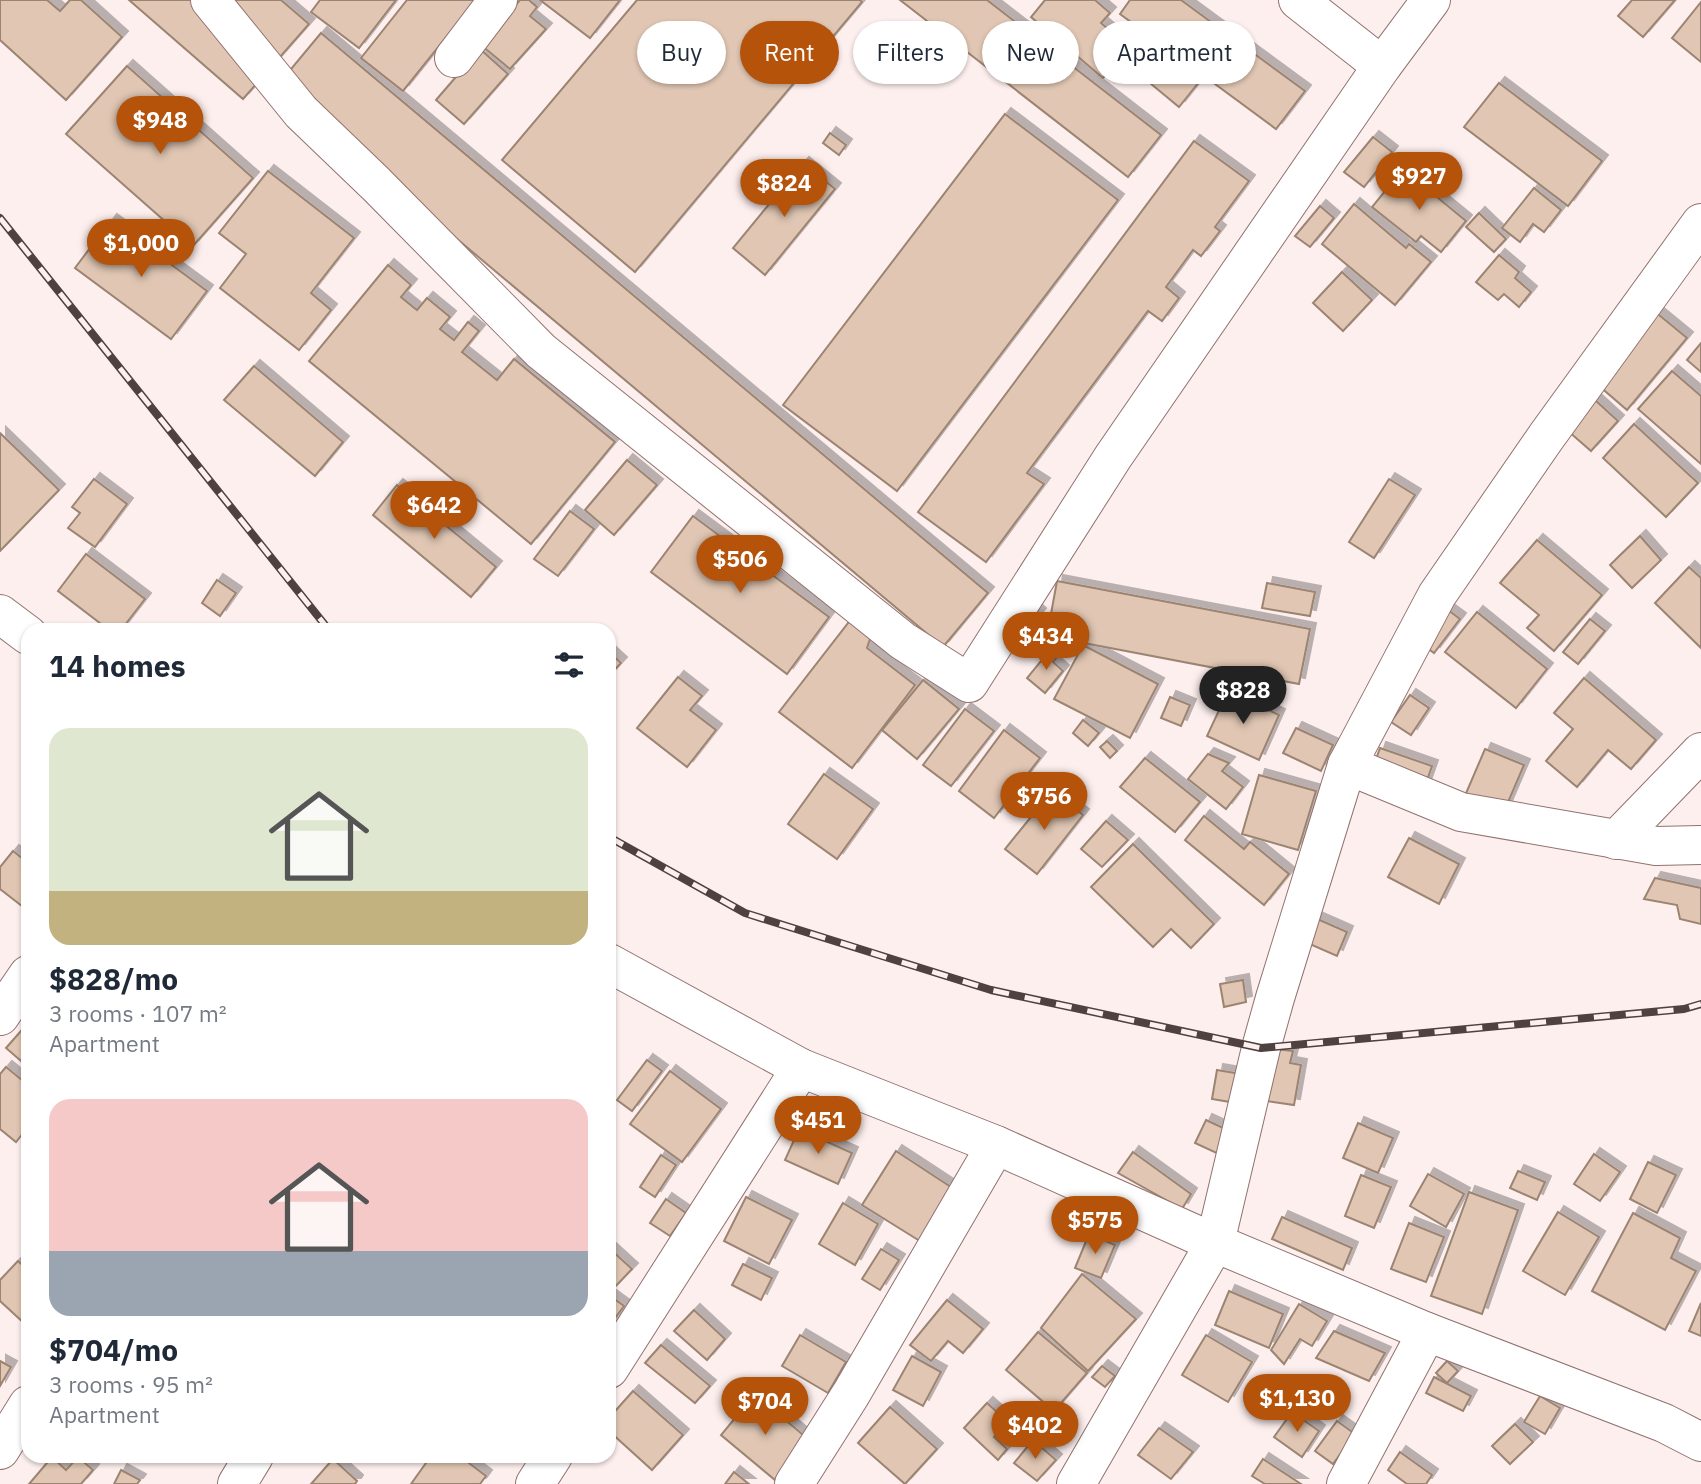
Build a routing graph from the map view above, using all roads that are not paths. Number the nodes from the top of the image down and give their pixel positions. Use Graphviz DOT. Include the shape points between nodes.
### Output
graph roads {
  1 [pos="210,0"];
  2 [pos="498,0"];
  3 [pos="1298,0"];
  4 [pos="1431,0"];
  5 [pos="454,58"];
  6 [pos="1382,66"];
  7 [pos="1701,223"];
  8 [pos="0,614"];
  9 [pos="21,630"];
  10 [pos="1701,752"];
  11 [pos="1347,765"];
  12 [pos="1616,840"];
  13 [pos="1701,845"];
  14 [pos="616,967"];
  15 [pos="21,985"];
  16 [pos="0,1016"];
  17 [pos="801,1068"];
  18 [pos="996,1145"];
  19 [pos="1215,1243"];
  20 [pos="1427,1332"];
  21 [pos="616,1358"];
  22 [pos="21,1416"];
  23 [pos="1701,1442"];
  24 [pos="0,1450"];
  25 [pos="250,1463"];
  26 [pos="549,1463"];
  27 [pos="237,1484"];
  28 [pos="536,1484"];
  29 [pos="794,1484"];
  30 [pos="1076,1484"];
  31 [pos="1346,1484"];
  1 -- 6 [label="street" via="301,111 541,351 903,641 969,683 1112,457"];
  2 -- 5 [label="street"];
  3 -- 6 [label="street"];
  4 -- 6 [label="street"];
  7 -- 11 [label="street" via="1437,595"];
  8 -- 9 [label="street"];
  10 -- 12 [label="street"];
  11 -- 12 [label="street" via="1461,812"];
  11 -- 19 [label="street" via="1261,1048"];
  12 -- 13 [label="street" via="1656,846"];
  14 -- 17 [label="street"];
  15 -- 16 [label="street"];
  17 -- 18 [label="street"];
  17 -- 21 [label="street"];
  18 -- 19 [label="street"];
  18 -- 29 [label="street"];
  19 -- 20 [label="street"];
  19 -- 30 [label="street"];
  20 -- 23 [label="street" via="1664,1423"];
  20 -- 31 [label="street"];
  22 -- 24 [label="street"];
  25 -- 27 [label="street"];
  26 -- 28 [label="street"];
}
